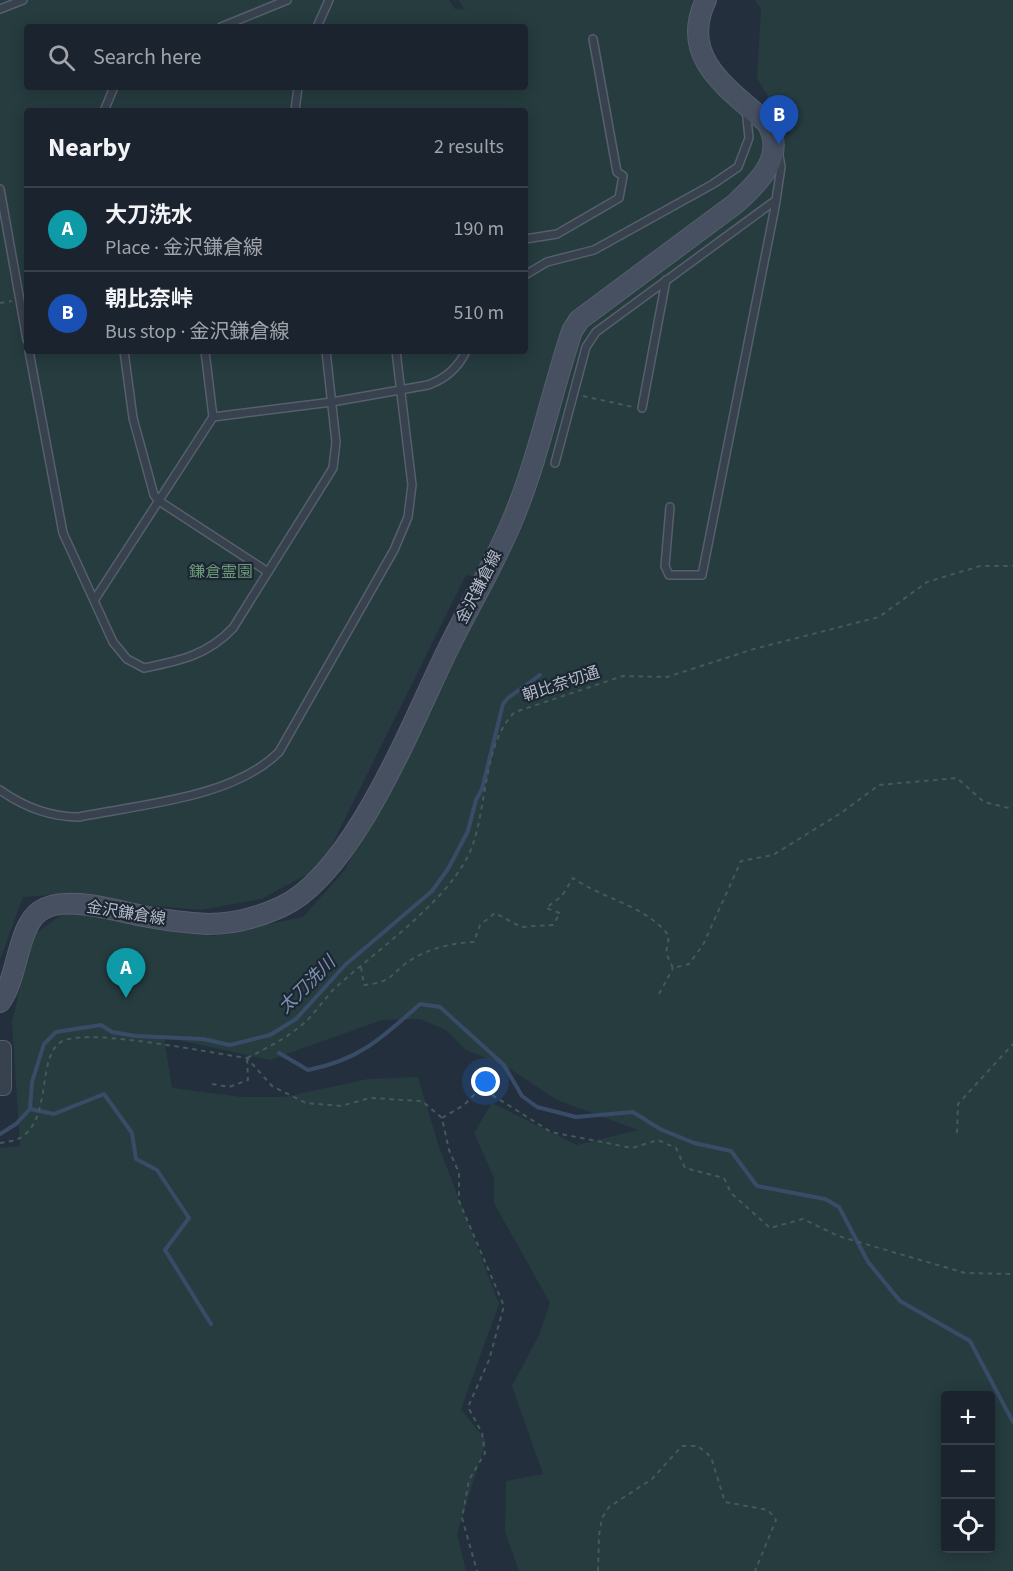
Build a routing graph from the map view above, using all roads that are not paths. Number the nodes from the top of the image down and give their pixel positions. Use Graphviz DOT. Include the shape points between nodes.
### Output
graph roads {
  1 [pos="23,0"];
  2 [pos="286,0"];
  3 [pos="329,0"];
  4 [pos="706,0"];
  5 [pos="0,9"];
  6 [pos="228,24"];
  7 [pos="318,24"];
  8 [pos="593,39"];
  9 [pos="113,90"];
  10 [pos="298,90"];
  11 [pos="746,103"];
  12 [pos="105,108"];
  13 [pos="295,108"];
  14 [pos="773,132"];
  15 [pos="0,189"];
  16 [pos="776,200"];
  17 [pos="528,239"];
  18 [pos="528,273"];
  19 [pos="666,280"];
  20 [pos="24,323"];
  21 [pos="30,354"];
  22 [pos="124,354"];
  23 [pos="205,354"];
  24 [pos="326,354"];
  25 [pos="396,354"];
  26 [pos="464,354"];
  27 [pos="400,389"];
  28 [pos="332,402"];
  29 [pos="642,408"];
  30 [pos="213,417"];
  31 [pos="555,463"];
  32 [pos="159,501"];
  33 [pos="670,507"];
  34 [pos="268,572"];
  35 [pos="95,599"];
  36 [pos="0,789"];
  37 [pos="0,1002"];
  38 [pos="0,1048"];
  39 [pos="0,1088"];
  1 -- 5 [label="lane"];
  2 -- 6 [label="lane"];
  3 -- 7 [label="lane"];
  4 -- 11 [label="main road" via="697,24 704,58 714,75"];
  8 -- 17 [label="lane" via="617,172 623,176 619,198 557,234"];
  9 -- 12 [label="lane"];
  10 -- 13 [label="lane"];
  11 -- 14 [label="main road"];
  11 -- 18 [label="lane" via="749,138 738,167 594,250 547,261"];
  14 -- 16 [label="lane" via="781,167"];
  14 -- 37 [label="main road, 金沢鎌倉線" via="772,158 757,184 590,309 572,331 515,514 373,800 318,880 282,907 241,921 210,924 101,907 50,907 40,911 28,926 9,990"];
  15 -- 20 [label="lane"];
  16 -- 19 [label="lane"];
  16 -- 33 [label="lane" via="702,575 669,574 665,566"];
  19 -- 29 [label="lane"];
  19 -- 31 [label="lane" via="596,332 586,347"];
  21 -- 35 [label="lane" via="63,533"];
  22 -- 32 [label="lane" via="133,418"];
  23 -- 30 [label="lane"];
  24 -- 28 [label="lane"];
  25 -- 27 [label="lane"];
  26 -- 27 [label="lane" via="440,380"];
  27 -- 28 [label="lane"];
  27 -- 36 [label="lane" via="411,469 406,524 279,752 255,772 227,786 79,817 37,810"];
  28 -- 30 [label="lane"];
  28 -- 34 [label="lane" via="336,449 333,468"];
  30 -- 32 [label="lane"];
  32 -- 34 [label="lane"];
  32 -- 35 [label="lane"];
  34 -- 35 [label="lane" via="221,641 206,652 144,668 127,659 113,642"];
  38 -- 39 [label="street" via="4,1048 4,1088"];
}
